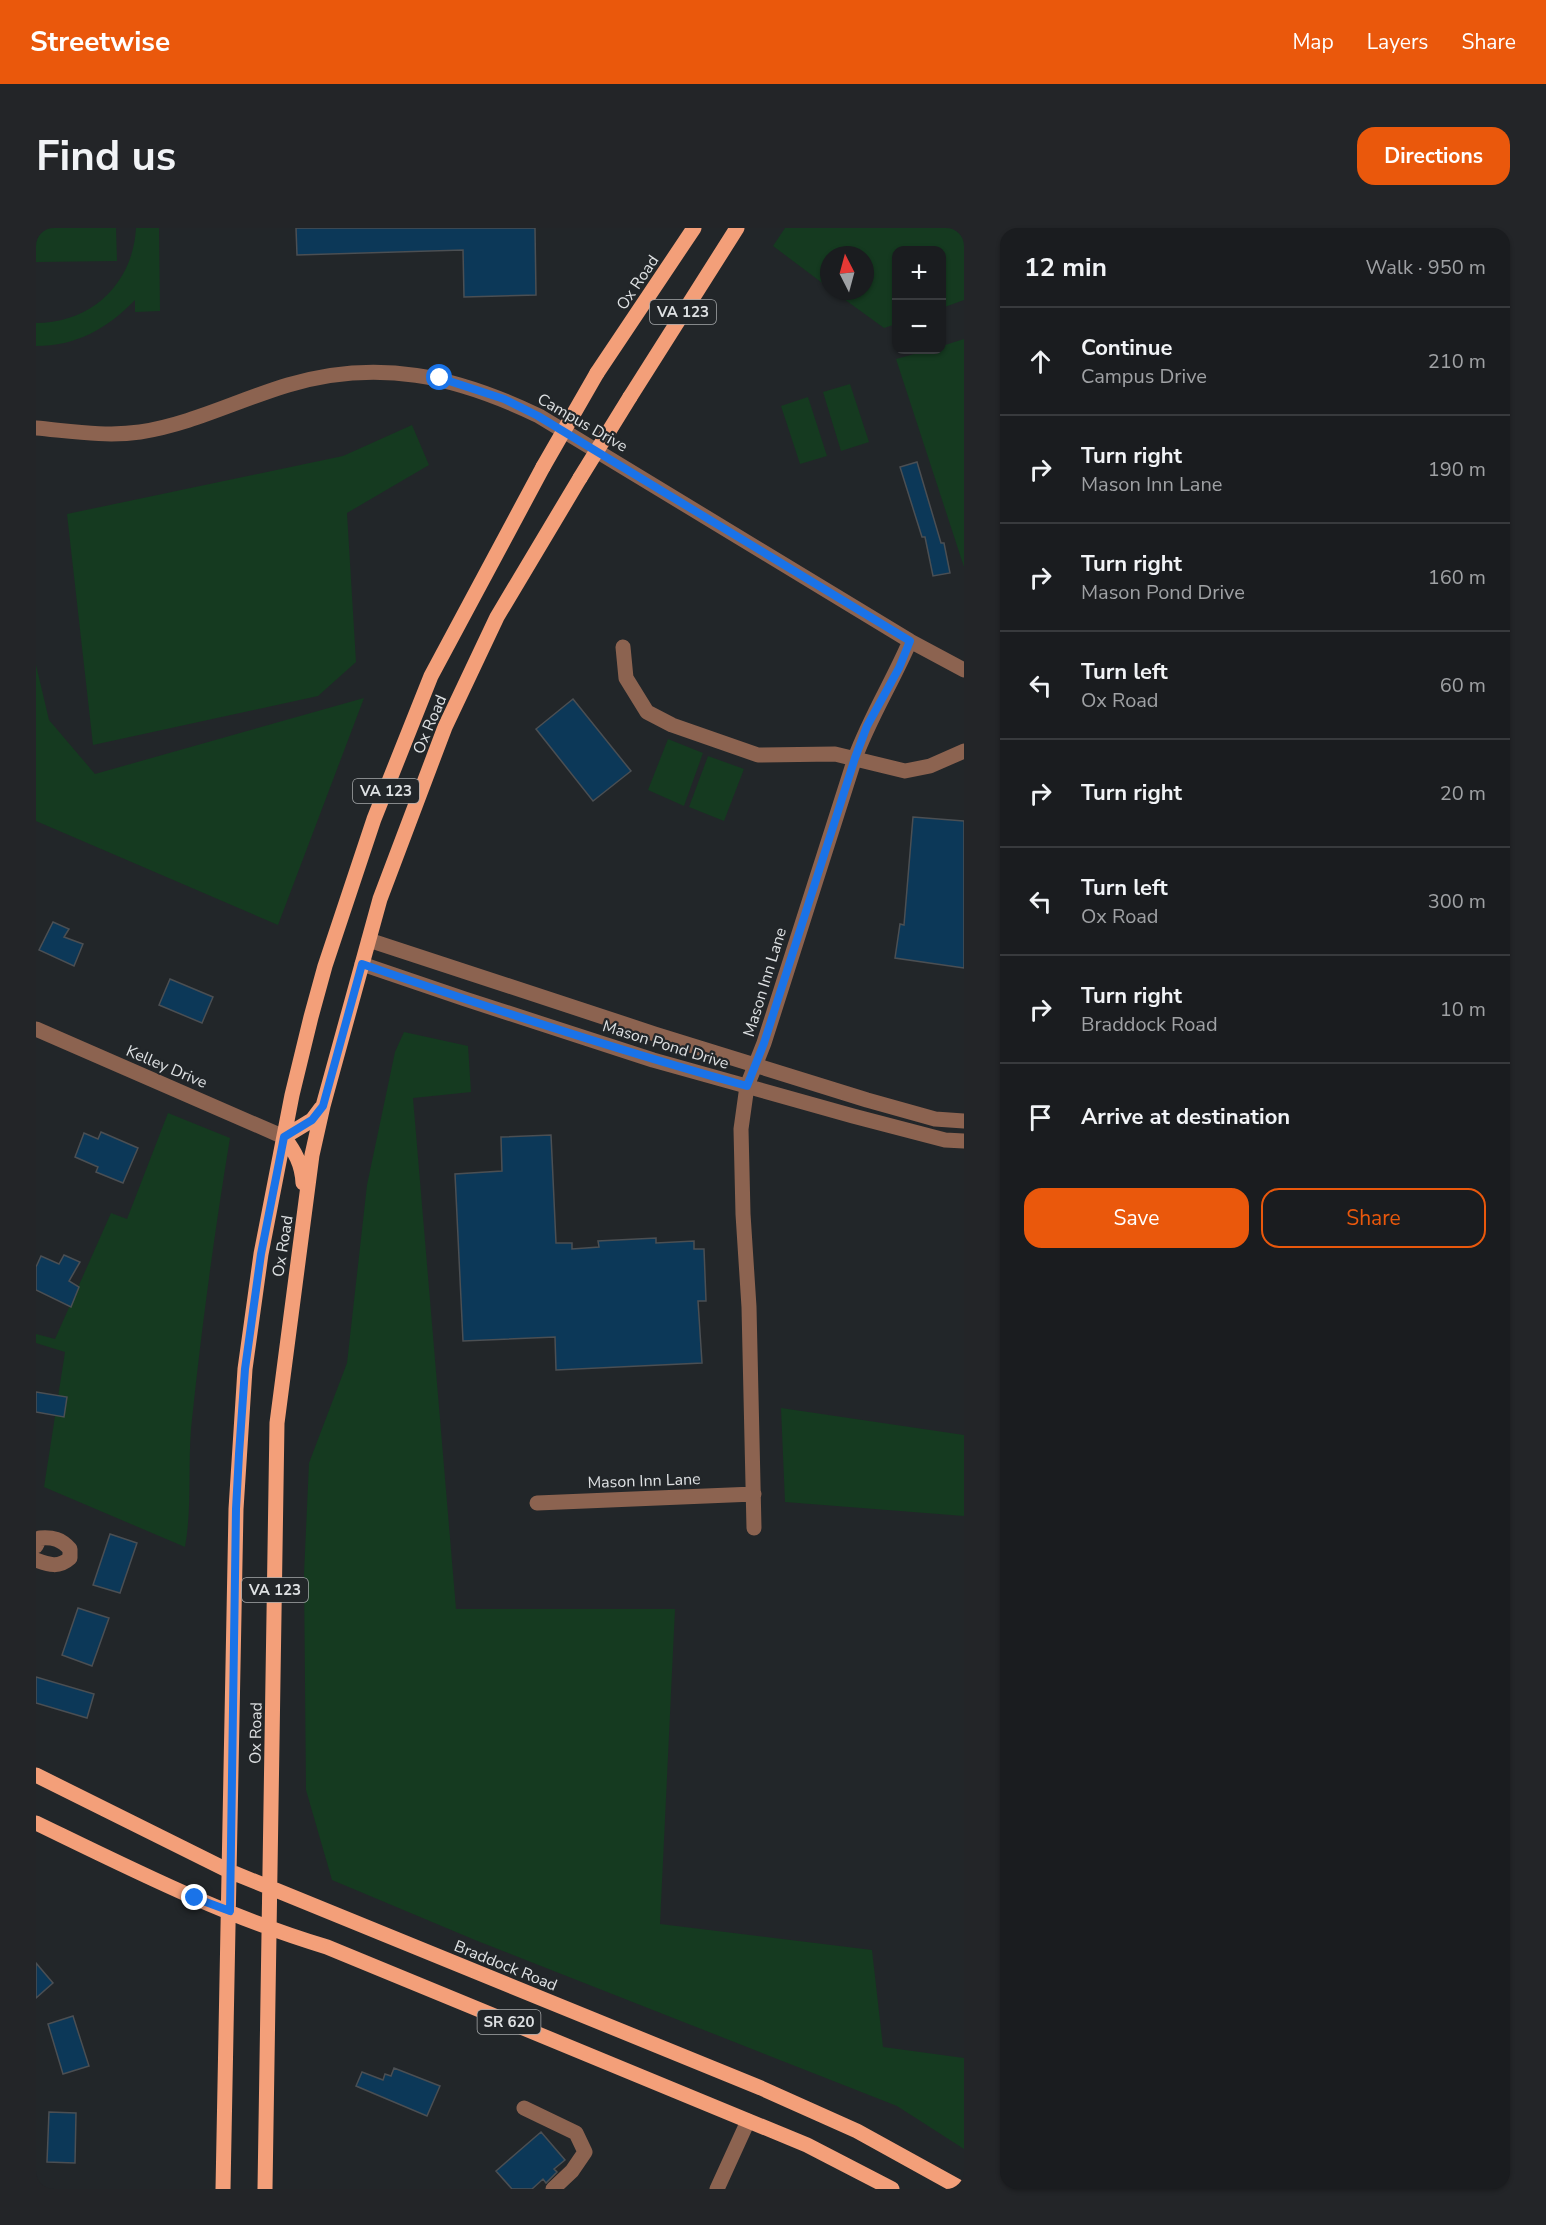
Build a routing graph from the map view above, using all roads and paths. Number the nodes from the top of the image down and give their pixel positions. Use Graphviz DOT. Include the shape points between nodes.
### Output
graph roads {
  1 [pos="694,228"];
  2 [pos="737,228"];
  3 [pos="36,428"];
  4 [pos="910,641"];
  5 [pos="622,647"];
  6 [pos="964,670"];
  7 [pos="964,751"];
  8 [pos="855,758"];
  9 [pos="369,940"];
  10 [pos="362,964"];
  11 [pos="36,1029"];
  12 [pos="756,1066"];
  13 [pos="747,1086"];
  14 [pos="323,1106"];
  15 [pos="964,1121"];
  16 [pos="284,1137"];
  17 [pos="964,1142"];
  18 [pos="304,1218"];
  19 [pos="754,1494"];
  20 [pos="537,1503"];
  21 [pos="754,1528"];
  22 [pos="36,1546"];
  23 [pos="36,1560"];
  24 [pos="36,1775"];
  25 [pos="36,1823"];
  26 [pos="229,1871"];
  27 [pos="271,1887"];
  28 [pos="230,1911"];
  29 [pos="270,1927"];
  30 [pos="524,2108"];
  31 [pos="748,2121"];
  32 [pos="223,2189"];
  33 [pos="265,2189"];
  34 [pos="554,2189"];
  35 [pos="717,2189"];
  36 [pos="891,2189"];
  37 [pos="962,2189"];
  1 -- 16 [label="main road, Ox Road / VA 123, bridge" via="597,373 431,676 374,819 325,966"];
  2 -- 9 [label="main road, Ox Road / VA 123, bridge" via="497,617 445,727"];
  3 -- 4 [label="street, Campus Drive" via="139,432 183,423 287,385 332,375 404,372 440,378 504,399 538,416"];
  4 -- 6 [label="street, Campus Drive"];
  4 -- 8 [label="street, Mason Inn Lane"];
  5 -- 8 [label="street" via="626,678 647,712 672,725 758,755 835,754"];
  7 -- 8 [label="street" via="930,766 904,771"];
  8 -- 12 [label="street, Mason Inn Lane"];
  9 -- 10 [label="main road, Ox Road / VA 123"];
  9 -- 12 [label="street, Mason Pond Drive"];
  10 -- 13 [label="street, Mason Pond Drive" via="630,1053"];
  10 -- 14 [label="main road, Ox Road / VA 123"];
  11 -- 16 [label="street, Kelley Drive"];
  12 -- 13 [label="street, Mason Inn Lane"];
  12 -- 15 [label="street, Mason Pond Drive" via="935,1119"];
  13 -- 17 [label="street, Mason Pond Drive"];
  13 -- 19 [label="street, Mason Inn Lane" via="741,1129 742,1189"];
  14 -- 16 [label="main road" via="312,1120"];
  14 -- 18 [label="main road, Ox Road / VA 123"];
  16 -- 18 [label="main road" via="302,1170"];
  16 -- 26 [label="main road, Ox Road / VA 123" via="261,1254 245,1369 239,1454"];
  18 -- 27 [label="main road, Ox Road / VA 123" via="277,1423"];
  19 -- 20 [label="street, Mason Inn Lane"];
  19 -- 21 [label="street, Mason Inn Lane"];
  22 -- 23 [label="street" via="40,1538 52,1537 70,1549 70,1558 65,1563"];
  24 -- 26 [label="main road, Braddock Road / SR 620"];
  25 -- 28 [label="main road, SR 620" via="165,1885"];
  26 -- 27 [label="main road, Braddock Road / SR 620"];
  26 -- 28 [label="main road, Ox Road / VA 123"];
  27 -- 29 [label="main road, Ox Road / VA 123"];
  27 -- 37 [label="main road, Braddock Road / SR 620" via="761,2088 857,2131"];
  28 -- 29 [label="main road, SR 620"];
  28 -- 32 [label="main road, Ox Road / VA 123"];
  29 -- 31 [label="main road, SR 620"];
  29 -- 33 [label="main road, Ox Road / VA 123"];
  30 -- 34 [label="street" via="576,2133 585,2152"];
  31 -- 35 [label="street"];
  31 -- 36 [label="main road, SR 620" via="807,2145"];
}
